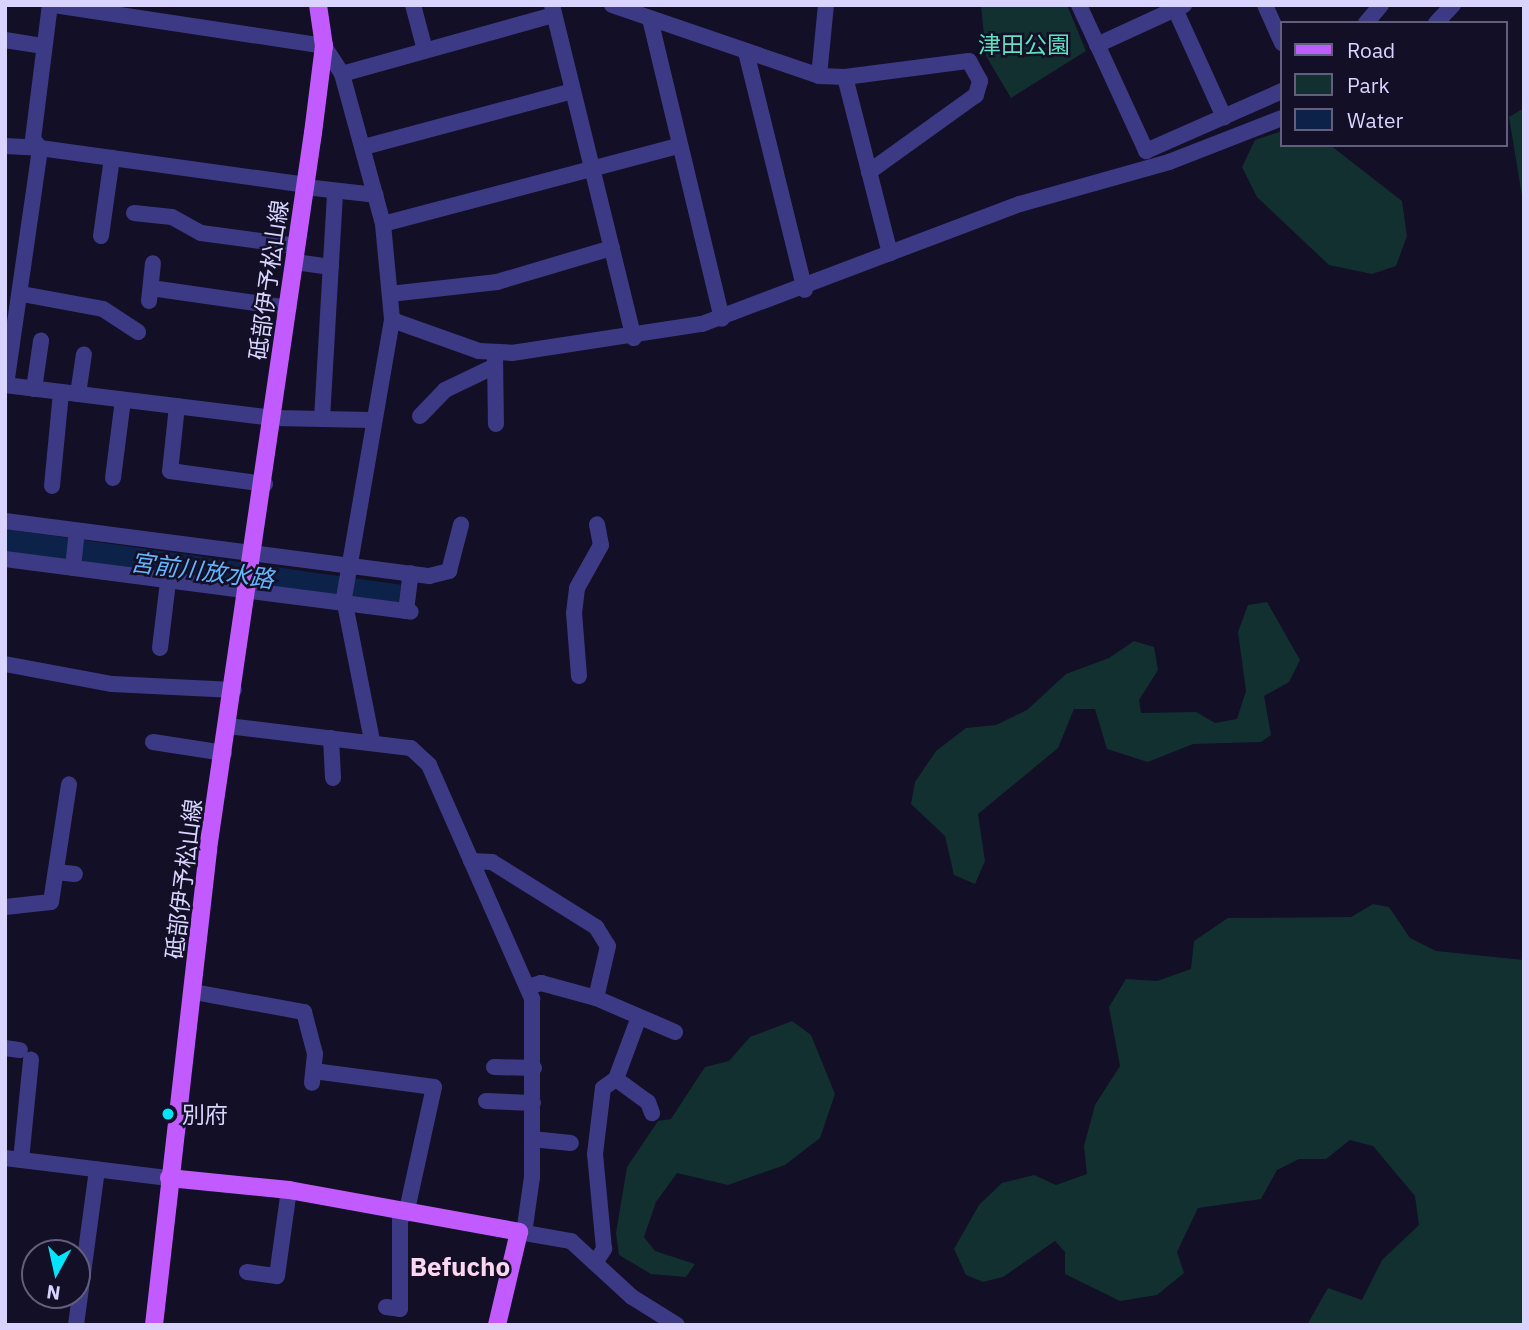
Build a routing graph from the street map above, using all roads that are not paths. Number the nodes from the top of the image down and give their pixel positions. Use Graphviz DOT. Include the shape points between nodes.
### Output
graph roads {
  1 [pos="52,5"];
  2 [pos="318,5"];
  3 [pos="413,5"];
  4 [pos="612,5"];
  5 [pos="826,5"];
  6 [pos="1079,5"];
  7 [pos="1265,5"];
  8 [pos="1453,5"];
  9 [pos="1179,7"];
  10 [pos="553,10"];
  11 [pos="1438,21"];
  12 [pos="651,23"];
  13 [pos="1280,39"];
  14 [pos="5,40"];
  15 [pos="1097,45"];
  16 [pos="44,46"];
  17 [pos="324,46"];
  18 [pos="425,50"];
  19 [pos="746,52"];
  20 [pos="342,75"];
  21 [pos="819,76"];
  22 [pos="845,77"];
  23 [pos="573,91"];
  24 [pos="1280,92"];
  25 [pos="1224,117"];
  26 [pos="1280,119"];
  27 [pos="5,146"];
  28 [pos="679,146"];
  29 [pos="364,147"];
  30 [pos="40,148"];
  31 [pos="112,158"];
  32 [pos="1145,160"];
  33 [pos="592,167"];
  34 [pos="869,172"];
  35 [pos="306,186"];
  36 [pos="335,191"];
  37 [pos="376,195"];
  38 [pos="134,213"];
  39 [pos="383,224"];
  40 [pos="99,236"];
  41 [pos="612,248"];
  42 [pos="890,253"];
  43 [pos="296,254"];
  44 [pos="153,264"];
  45 [pos="331,267"];
  46 [pos="805,290"];
  47 [pos="22,294"];
  48 [pos="390,294"];
  49 [pos="289,308"];
  50 [pos="722,319"];
  51 [pos="392,320"];
  52 [pos="138,332"];
  53 [pos="634,338"];
  54 [pos="40,341"];
  55 [pos="84,354"];
  56 [pos="495,359"];
  57 [pos="6,385"];
  58 [pos="34,389"];
  59 [pos="61,392"];
  60 [pos="78,394"];
  61 [pos="123,400"];
  62 [pos="177,406"];
  63 [pos="420,416"];
  64 [pos="274,418"];
  65 [pos="322,419"];
  66 [pos="372,420"];
  67 [pos="496,424"];
  68 [pos="113,478"];
  69 [pos="265,484"];
  70 [pos="52,486"];
  71 [pos="5,521"];
  72 [pos="597,524"];
  73 [pos="461,525"];
  74 [pos="77,534"];
  75 [pos="255,558"];
  76 [pos="5,559"];
  77 [pos="73,566"];
  78 [pos="347,568"];
  79 [pos="410,576"];
  80 [pos="168,582"];
  81 [pos="251,590"];
  82 [pos="345,601"];
  83 [pos="160,648"];
  84 [pos="5,664"];
  85 [pos="579,676"];
  86 [pos="234,691"];
  87 [pos="229,726"];
  88 [pos="331,738"];
  89 [pos="372,741"];
  90 [pos="153,742"];
  91 [pos="224,753"];
  92 [pos="333,778"];
  93 [pos="63,789"];
  94 [pos="471,861"];
  95 [pos="56,872"];
  96 [pos="75,874"];
  97 [pos="5,907"];
  98 [pos="528,987"];
  99 [pos="194,992"];
  100 [pos="596,998"];
  101 [pos="639,1017"];
  102 [pos="675,1032"];
  103 [pos="19,1053"];
  104 [pos="495,1067"];
  105 [pos="534,1068"];
  106 [pos="616,1079"];
  107 [pos="486,1101"];
  108 [pos="533,1103"];
  109 [pos="652,1113"];
  110 [pos="533,1139"];
  111 [pos="571,1143"];
  112 [pos="13,1159"];
  113 [pos="97,1169"];
  114 [pos="169,1178"];
  115 [pos="289,1190"];
  116 [pos="403,1213"];
  117 [pos="522,1232"];
  118 [pos="595,1263"];
  119 [pos="247,1272"];
  120 [pos="386,1307"];
  121 [pos="76,1325"];
  122 [pos="154,1325"];
  123 [pos="497,1325"];
  124 [pos="677,1325"];
  1 -- 16 [label="street"];
  1 -- 17 [label="street"];
  2 -- 17 [label="main road, 砥部伊予松山線"];
  3 -- 18 [label="street"];
  4 -- 12 [label="street"];
  5 -- 21 [label="street"];
  6 -- 15 [label="street"];
  7 -- 13 [label="street"];
  8 -- 11 [label="street"];
  9 -- 15 [label="street"];
  9 -- 25 [label="street"];
  10 -- 18 [label="street"];
  10 -- 23 [label="street"];
  12 -- 19 [label="street"];
  12 -- 28 [label="street"];
  14 -- 16 [label="street"];
  15 -- 32 [label="street"];
  16 -- 30 [label="street" via="33,139"];
  17 -- 20 [label="street"];
  17 -- 35 [label="main road, 砥部伊予松山線"];
  18 -- 20 [label="street"];
  19 -- 21 [label="street"];
  19 -- 46 [label="street"];
  20 -- 29 [label="street"];
  21 -- 22 [label="street"];
  22 -- 34 [label="street"];
  22 -- 34 [label="street" via="969,61 980,81 976,95"];
  23 -- 29 [label="street"];
  23 -- 33 [label="street"];
  24 -- 25 [label="street"];
  25 -- 32 [label="street"];
  26 -- 32 [label="street"];
  27 -- 30 [label="street"];
  28 -- 33 [label="street"];
  28 -- 50 [label="street"];
  29 -- 37 [label="street"];
  30 -- 31 [label="street"];
  30 -- 47 [label="street"];
  31 -- 35 [label="street"];
  31 -- 40 [label="street"];
  32 -- 42 [label="street"];
  33 -- 39 [label="street"];
  33 -- 41 [label="street"];
  34 -- 42 [label="street"];
  35 -- 36 [label="street"];
  35 -- 43 [label="main road, 砥部伊予松山線"];
  36 -- 37 [label="street"];
  36 -- 45 [label="street"];
  37 -- 39 [label="street"];
  38 -- 43 [label="street" via="172,217 201,233"];
  39 -- 48 [label="street"];
  41 -- 48 [label="street" via="497,282"];
  41 -- 53 [label="street"];
  42 -- 46 [label="street"];
  43 -- 45 [label="street"];
  43 -- 49 [label="main road, 砥部伊予松山線"];
  44 -- 49 [label="street" via="150,294"];
  45 -- 65 [label="street"];
  46 -- 50 [label="street"];
  47 -- 52 [label="street" via="103,309"];
  47 -- 57 [label="street"];
  48 -- 51 [label="street"];
  49 -- 64 [label="main road, 砥部伊予松山線"];
  50 -- 53 [label="street"];
  51 -- 56 [label="street"];
  51 -- 66 [label="street"];
  53 -- 56 [label="street"];
  54 -- 58 [label="street"];
  55 -- 60 [label="street"];
  56 -- 63 [label="street" via="445,390"];
  56 -- 67 [label="street"];
  57 -- 58 [label="street"];
  58 -- 59 [label="street"];
  59 -- 60 [label="street"];
  59 -- 70 [label="street"];
  60 -- 61 [label="street"];
  61 -- 62 [label="street"];
  61 -- 68 [label="street"];
  62 -- 64 [label="street"];
  62 -- 69 [label="street" via="170,471"];
  64 -- 65 [label="street"];
  64 -- 69 [label="main road, 砥部伊予松山線"];
  65 -- 66 [label="street"];
  66 -- 78 [label="street"];
  69 -- 75 [label="main road, 砥部伊予松山線"];
  71 -- 74 [label="street"];
  72 -- 85 [label="street" via="601,545 577,588 574,613"];
  73 -- 79 [label="street" via="449,571"];
  74 -- 75 [label="street"];
  74 -- 77 [label="street"];
  75 -- 78 [label="street"];
  75 -- 81 [label="main road, 砥部伊予松山線"];
  76 -- 77 [label="street"];
  77 -- 80 [label="street"];
  78 -- 79 [label="street"];
  78 -- 82 [label="street"];
  79 -- 82 [label="street" via="408,609"];
  80 -- 81 [label="street"];
  80 -- 83 [label="street"];
  81 -- 82 [label="street"];
  81 -- 86 [label="main road, 砥部伊予松山線"];
  82 -- 89 [label="street"];
  84 -- 86 [label="street" via="112,684"];
  86 -- 87 [label="main road, 砥部伊予松山線"];
  87 -- 88 [label="street"];
  87 -- 91 [label="main road, 砥部伊予松山線"];
  88 -- 89 [label="street"];
  88 -- 92 [label="street"];
  89 -- 94 [label="street" via="422,754"];
  90 -- 91 [label="street"];
  91 -- 99 [label="main road, 砥部伊予松山線"];
  93 -- 95 [label="street"];
  94 -- 98 [label="street"];
  94 -- 100 [label="street" via="492,862 596,928 608,946"];
  95 -- 96 [label="street"];
  95 -- 97 [label="street" via="51,902"];
  98 -- 100 [label="street" via="541,983"];
  98 -- 105 [label="street"];
  99 -- 114 [label="main road, 砥部伊予松山線"];
  99 -- 116 [label="street" via="297,1007 311,1035 313,1077 434,1087"];
  100 -- 101 [label="street"];
  101 -- 102 [label="street"];
  101 -- 106 [label="street"];
  103 -- 112 [label="street"];
  104 -- 105 [label="street"];
  105 -- 108 [label="street"];
  106 -- 109 [label="street" via="648,1101"];
  106 -- 118 [label="street" via="603,1088 595,1154 604,1250"];
  107 -- 108 [label="street"];
  108 -- 110 [label="street"];
  110 -- 111 [label="street"];
  110 -- 117 [label="street"];
  112 -- 113 [label="street"];
  113 -- 114 [label="street"];
  113 -- 121 [label="street"];
  114 -- 115 [label="main road"];
  114 -- 122 [label="main road, 砥部伊予松山線"];
  115 -- 116 [label="main road"];
  115 -- 119 [label="street" via="277,1276"];
  116 -- 117 [label="main road"];
  116 -- 120 [label="street" via="400,1309"];
  117 -- 118 [label="street" via="571,1241"];
  117 -- 123 [label="main road"];
  118 -- 124 [label="street" via="632,1297"];
}
